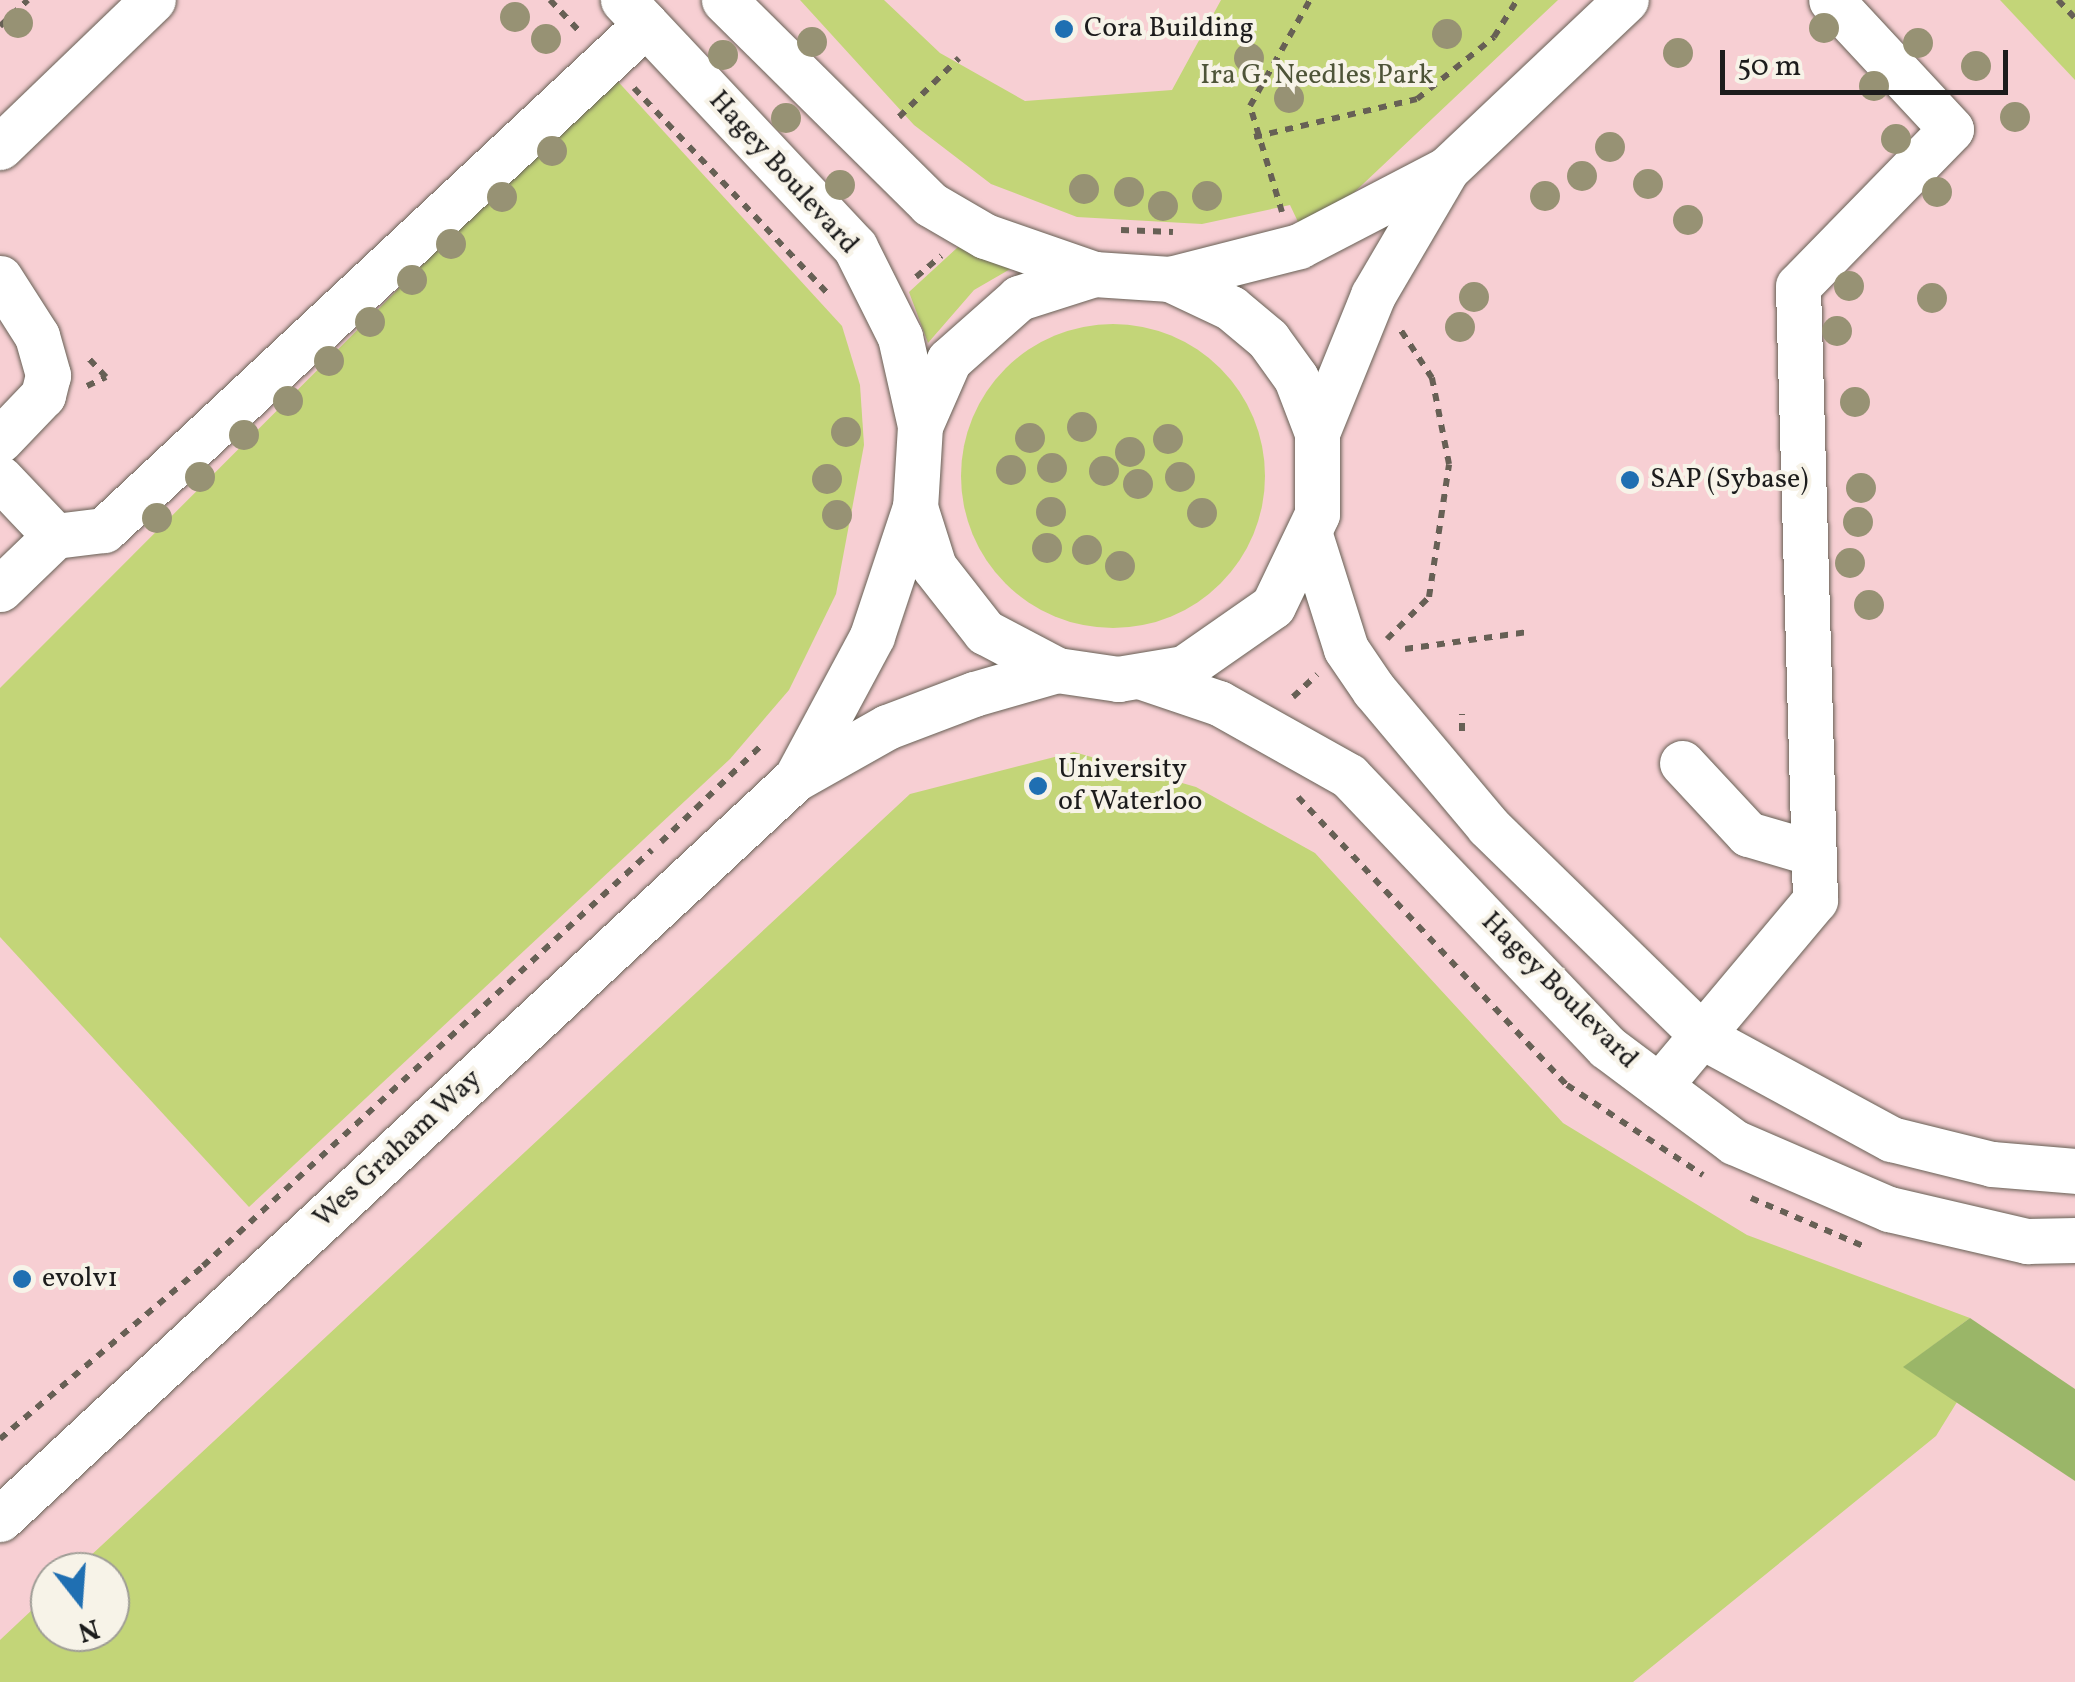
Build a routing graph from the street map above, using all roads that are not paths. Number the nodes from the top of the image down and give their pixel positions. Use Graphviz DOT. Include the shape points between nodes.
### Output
graph roads {
  1 [pos="153,0"];
  2 [pos="724,0"];
  3 [pos="1626,0"];
  4 [pos="1831,0"];
  5 [pos="634,12"];
  6 [pos="0,147"];
  7 [pos="1447,169"];
  8 [pos="1094,274"];
  9 [pos="0,278"];
  10 [pos="1170,279"];
  11 [pos="920,426"];
  12 [pos="1317,432"];
  13 [pos="0,440"];
  14 [pos="0,478"];
  15 [pos="915,507"];
  16 [pos="55,536"];
  17 [pos="1310,538"];
  18 [pos="0,589"];
  19 [pos="1057,670"];
  20 [pos="1142,677"];
  21 [pos="1682,763"];
  22 [pos="795,779"];
  23 [pos="1813,854"];
  24 [pos="1705,1038"];
  25 [pos="1659,1086"];
  26 [pos="2075,1171"];
  27 [pos="2075,1240"];
  28 [pos="0,1519"];
  1 -- 6 [label="street"];
  2 -- 8 [label="street" via="930,204 985,236"];
  3 -- 7 [label="street"];
  4 -- 23 [label="street" via="1951,129 1798,286"];
  5 -- 11 [label="street, Hagey Boulevard" via="855,248 900,337"];
  5 -- 16 [label="street" via="606,60 104,530"];
  7 -- 10 [label="street" via="1299,246"];
  7 -- 12 [label="street" via="1372,295"];
  8 -- 10 [label="street"];
  8 -- 11 [label="street" via="1048,285 992,315 949,360"];
  9 -- 13 [label="street" via="37,336 48,375 43,394"];
  10 -- 12 [label="street" via="1231,308 1268,339"];
  11 -- 15 [label="street"];
  12 -- 17 [label="street"];
  14 -- 16 [label="street"];
  15 -- 19 [label="street" via="956,602 985,632"];
  15 -- 22 [label="street, Wes Graham Way" via="872,636"];
  16 -- 18 [label="street"];
  17 -- 20 [label="street" via="1294,576 1248,632 1184,668"];
  17 -- 24 [label="street" via="1346,649 1374,690 1488,826"];
  19 -- 20 [label="street"];
  19 -- 22 [label="street, Wes Graham Way" via="886,727"];
  20 -- 25 [label="street, Hagey Boulevard" via="1219,703 1349,776 1607,1047"];
  21 -- 23 [label="street" via="1748,834"];
  22 -- 28 [label="street, Wes Graham Way"];
  23 -- 24 [label="street" via="1815,900"];
  24 -- 25 [label="street"];
  24 -- 26 [label="street" via="1891,1139 1992,1164"];
  25 -- 27 [label="street, Hagey Boulevard" via="1734,1142 1889,1209 2028,1241"];
}
